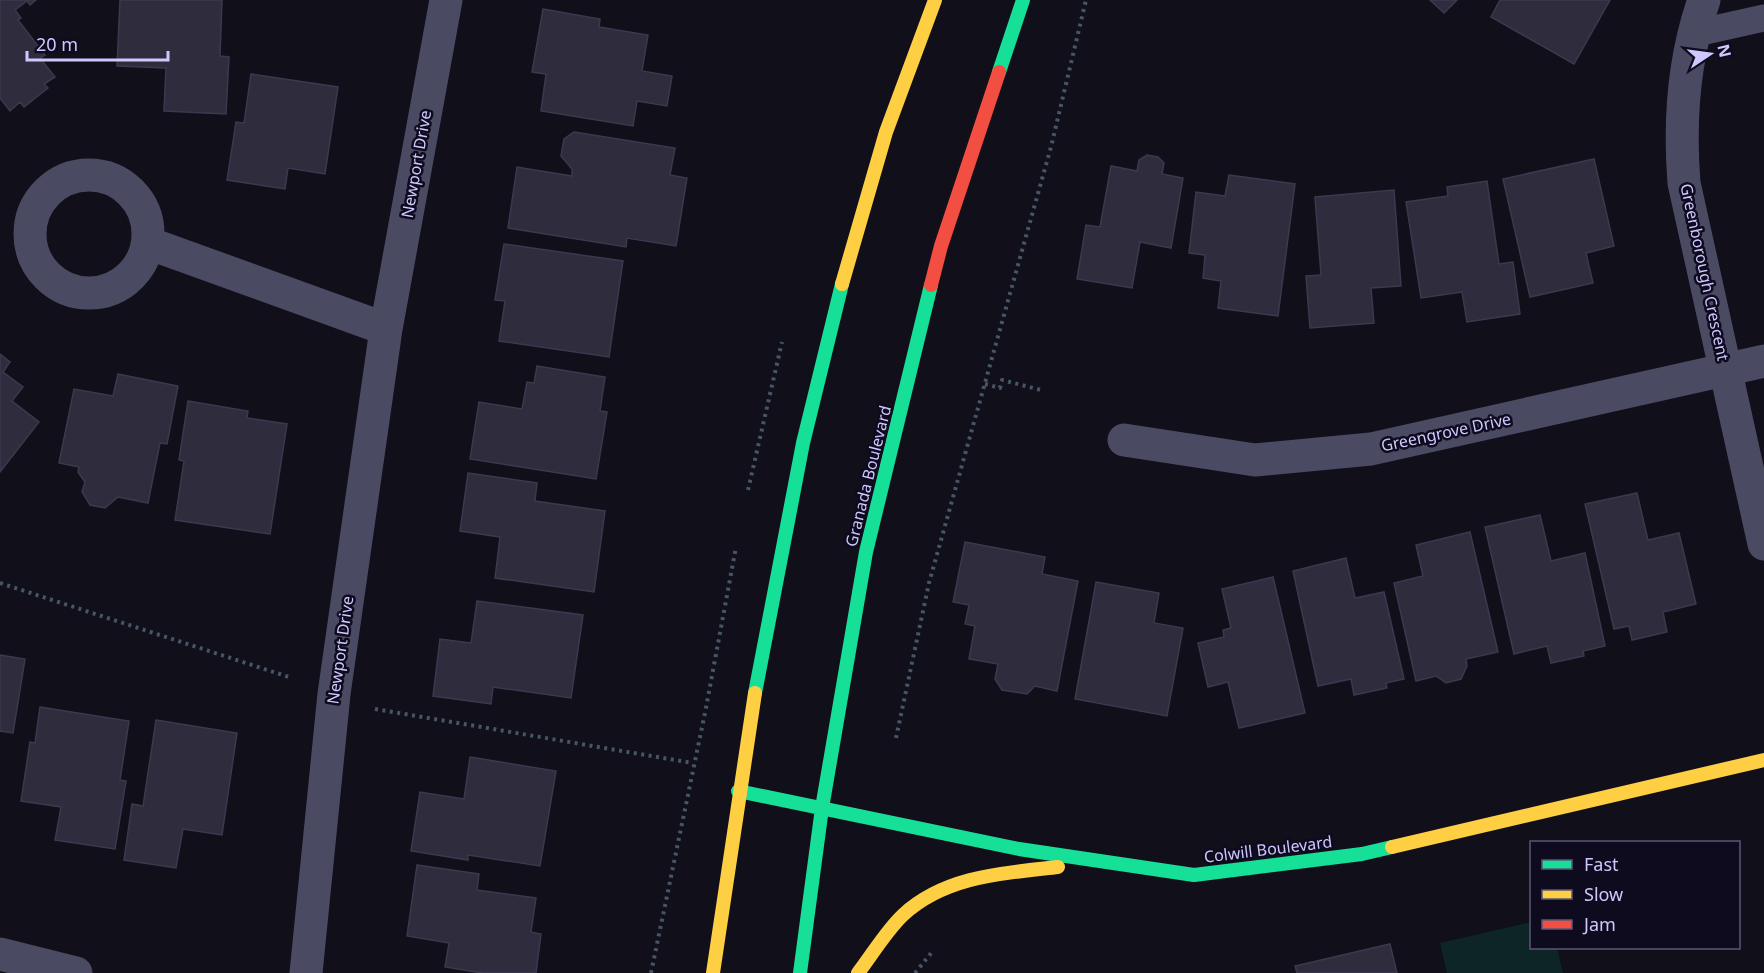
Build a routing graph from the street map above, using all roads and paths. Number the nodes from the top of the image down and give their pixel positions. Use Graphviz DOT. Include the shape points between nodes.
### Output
graph roads {
  1 [pos="446,0"];
  2 [pos="935,0"];
  3 [pos="1023,0"];
  4 [pos="1086,0"];
  5 [pos="1704,0"];
  6 [pos="1764,18"];
  7 [pos="1692,34"];
  8 [pos="148,243"];
  9 [pos="386,329"];
  10 [pos="1764,362"];
  11 [pos="1727,370"];
  12 [pos="985,384"];
  13 [pos="1041,390"];
  14 [pos="1124,440"];
  15 [pos="1764,544"];
  16 [pos="0,583"];
  17 [pos="292,678"];
  18 [pos="706,708"];
  19 [pos="373,709"];
  20 [pos="896,738"];
  21 [pos="1764,760"];
  22 [pos="693,763"];
  23 [pos="738,791"];
  24 [pos="822,808"];
  25 [pos="1102,862"];
  26 [pos="932,952"];
  27 [pos="0,954"];
  28 [pos="76,973"];
  29 [pos="306,973"];
  30 [pos="651,973"];
  31 [pos="713,973"];
  32 [pos="800,973"];
  33 [pos="858,973"];
  34 [pos="915,973"];
  1 -- 9 [label="street, Newport Drive"];
  2 -- 23 [label="main road" via="886,131 827,345 774,580"];
  3 -- 24 [label="main road, Granada Boulevard" via="938,257 866,552"];
  4 -- 12 [label="path" via="1051,147"];
  5 -- 7 [label="street, Greenborough Crescent"];
  6 -- 7 [label="lane"];
  7 -- 11 [label="street, Greenborough Crescent" via="1681,136 1684,183"];
  8 -- 9 [label="street"];
  9 -- 29 [label="street, Newport Drive" via="334,694"];
  10 -- 11 [label="street, Greengrove Drive"];
  11 -- 14 [label="street, Greengrove Drive" via="1371,449 1255,460"];
  11 -- 15 [label="street, Greenborough Crescent"];
  12 -- 13 [label="path" via="1000,388 1002,380"];
  12 -- 20 [label="path" via="930,583"];
  16 -- 17 [label="path"];
  18 -- 22 [label="path"];
  19 -- 22 [label="path"];
  21 -- 25 [label="main road, Colwill Boulevard" via="1362,854 1194,875"];
  22 -- 30 [label="path"];
  23 -- 24 [label="main road, Colwill Boulevard"];
  23 -- 31 [label="main road"];
  24 -- 25 [label="main road, Colwill Boulevard"];
  24 -- 32 [label="main road, Granada Boulevard"];
  25 -- 33 [label="main road" via="978,876 934,894 903,915"];
  26 -- 34 [label="path"];
  27 -- 28 [label="street"];
}
